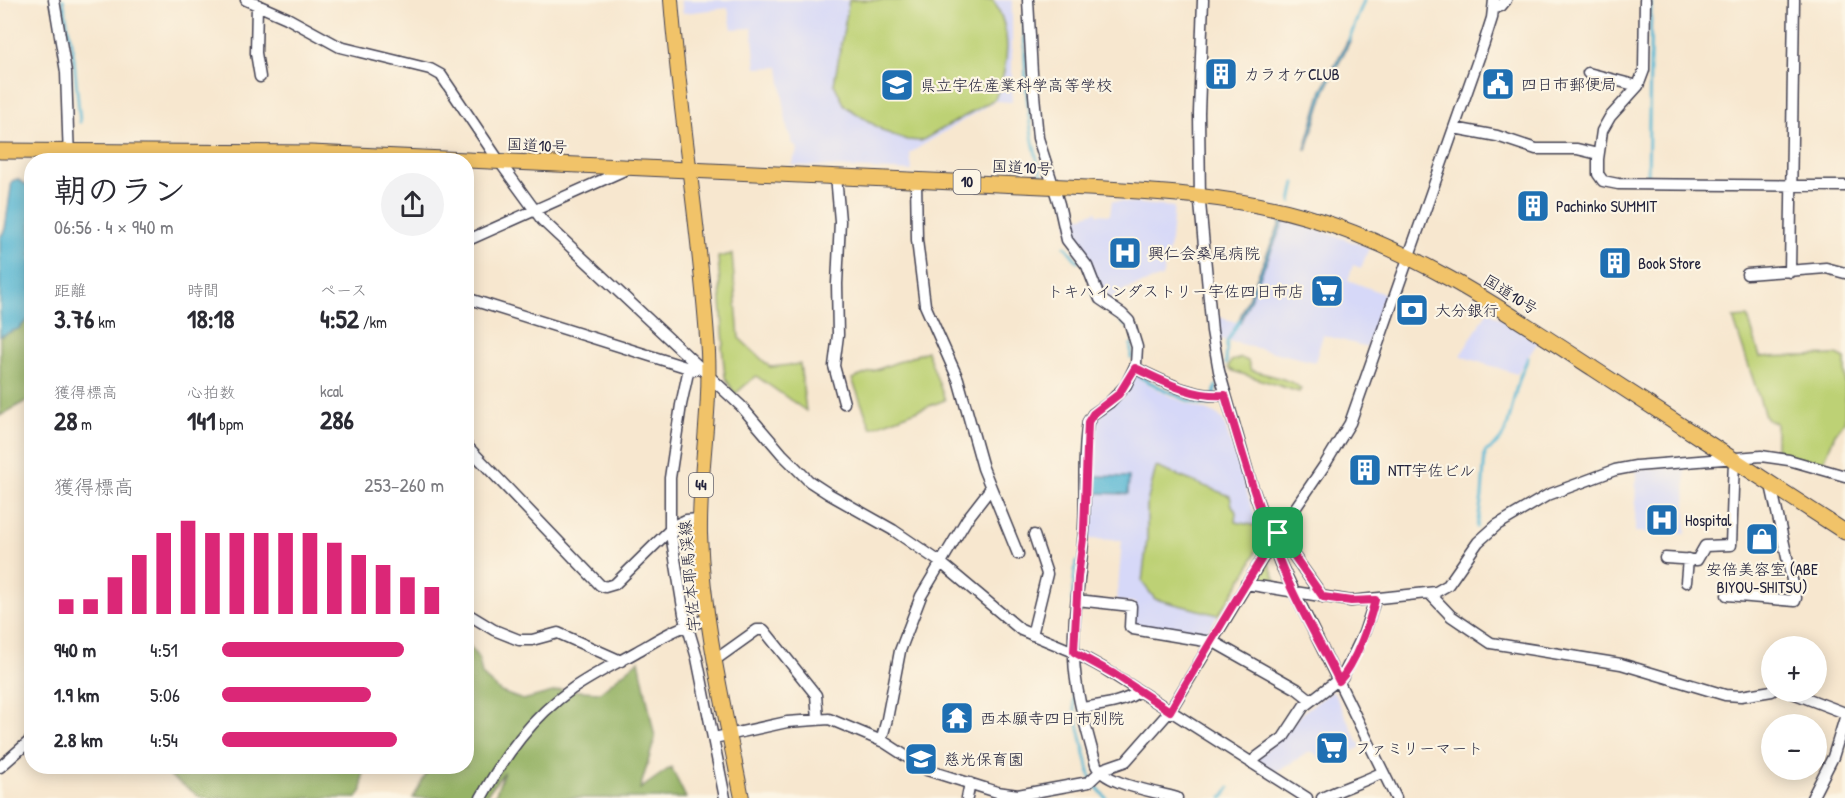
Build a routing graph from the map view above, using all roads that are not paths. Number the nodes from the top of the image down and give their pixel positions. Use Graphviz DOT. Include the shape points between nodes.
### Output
graph roads {
  1 [pos="54,0"];
  2 [pos="671,0"];
  3 [pos="1028,0"];
  4 [pos="1203,0"];
  5 [pos="1506,0"];
  6 [pos="1646,0"];
  7 [pos="1794,0"];
  8 [pos="251,2"];
  9 [pos="1494,5"];
  10 [pos="1588,73"];
  11 [pos="260,77"];
  12 [pos="1638,86"];
  13 [pos="1454,128"];
  14 [pos="0,151"];
  15 [pos="28,153"];
  16 [pos="69,153"];
  17 [pos="1598,154"];
  18 [pos="474,160"];
  19 [pos="499,161"];
  20 [pos="630,167"];
  21 [pos="690,170"];
  22 [pos="836,176"];
  23 [pos="916,180"];
  24 [pos="1053,186"];
  25 [pos="1792,186"];
  26 [pos="1845,186"];
  27 [pos="1199,195"];
  28 [pos="535,211"];
  29 [pos="474,238"];
  30 [pos="1409,256"];
  31 [pos="1790,272"];
  32 [pos="1845,273"];
  33 [pos="1748,274"];
  34 [pos="474,301"];
  35 [pos="689,368"];
  36 [pos="1135,368"];
  37 [pos="709,377"];
  38 [pos="1225,395"];
  39 [pos="844,403"];
  40 [pos="474,453"];
  41 [pos="1732,459"];
  42 [pos="1845,476"];
  43 [pos="1771,485"];
  44 [pos="990,488"];
  45 [pos="700,519"];
  46 [pos="670,528"];
  47 [pos="1845,532"];
  48 [pos="1278,533"];
  49 [pos="1034,535"];
  50 [pos="1272,543"];
  51 [pos="1018,554"];
  52 [pos="1665,558"];
  53 [pos="1688,559"];
  54 [pos="940,562"];
  55 [pos="1686,582"];
  56 [pos="1246,584"];
  57 [pos="1293,591"];
  58 [pos="1430,594"];
  59 [pos="1727,595"];
  60 [pos="1323,597"];
  61 [pos="1077,600"];
  62 [pos="1375,600"];
  63 [pos="474,618"];
  64 [pos="708,620"];
  65 [pos="687,624"];
  66 [pos="1032,635"];
  67 [pos="1211,641"];
  68 [pos="1070,650"];
  69 [pos="715,660"];
  70 [pos="621,661"];
  71 [pos="1339,681"];
  72 [pos="1139,691"];
  73 [pos="1761,693"];
  74 [pos="1311,700"];
  75 [pos="1816,702"];
  76 [pos="1082,708"];
  77 [pos="1170,711"];
  78 [pos="1845,713"];
  79 [pos="1845,718"];
  80 [pos="818,719"];
  81 [pos="730,734"];
  82 [pos="714,738"];
  83 [pos="881,741"];
  84 [pos="24,746"];
  85 [pos="1251,763"];
  86 [pos="0,767"];
  87 [pos="1383,772"];
  88 [pos="1100,773"];
  89 [pos="970,783"];
  90 [pos="1046,794"];
  91 [pos="481,798"];
  92 [pos="725,798"];
  93 [pos="742,798"];
  94 [pos="967,798"];
  95 [pos="1176,798"];
  96 [pos="1307,798"];
  97 [pos="1322,798"];
  98 [pos="1396,798"];
  99 [pos="1812,798"];
  1 -- 16 [label="street" via="65,63"];
  2 -- 21 [label="main road, 宇佐本耶馬渓線"];
  3 -- 24 [label="street" via="1037,132"];
  4 -- 27 [label="street"];
  5 -- 9 [label="street" via="1501,6"];
  6 -- 12 [label="street" via="1645,63"];
  7 -- 25 [label="street"];
  8 -- 11 [label="street"];
  8 -- 19 [label="street" via="340,47 436,71"];
  9 -- 13 [label="street"];
  10 -- 12 [label="street"];
  12 -- 17 [label="street" via="1606,122"];
  13 -- 17 [label="street" via="1536,149 1576,149"];
  13 -- 30 [label="street"];
  14 -- 15 [label="highway, 国道10号 / 10"];
  17 -- 25 [label="street" via="1599,176 1611,184"];
  18 -- 19 [label="highway, 国道10号 / 10"];
  19 -- 20 [label="highway, 国道10号 / 10"];
  19 -- 28 [label="street"];
  20 -- 21 [label="highway, 国道10号 / 10"];
  20 -- 28 [label="street"];
  21 -- 22 [label="highway, 国道10号 / 10"];
  21 -- 37 [label="main road, 宇佐本耶馬渓線 / 44"];
  22 -- 23 [label="highway, 国道10号 / 10"];
  22 -- 39 [label="street" via="840,220 834,366"];
  23 -- 24 [label="highway, 国道10号 / 10"];
  23 -- 44 [label="street" via="917,240 925,305 958,379"];
  24 -- 27 [label="highway, 国道10号 / 10"];
  24 -- 36 [label="street" via="1071,248 1089,269 1100,299 1126,318 1132,328 1137,354"];
  25 -- 26 [label="street"];
  25 -- 31 [label="street"];
  27 -- 30 [label="highway, 国道10号 / 10" via="1312,219"];
  27 -- 38 [label="street" via="1212,331"];
  28 -- 29 [label="street"];
  28 -- 37 [label="street"];
  30 -- 41 [label="highway, 国道10号 / 10" via="1479,294"];
  30 -- 48 [label="street" via="1350,423"];
  31 -- 32 [label="street" via="1826,268"];
  31 -- 33 [label="street"];
  34 -- 35 [label="street"];
  35 -- 37 [label="street"];
  35 -- 46 [label="street, 44" via="670,478"];
  36 -- 38 [label="street" via="1201,395"];
  36 -- 61 [label="street" via="1119,394 1088,422"];
  37 -- 45 [label="main road, 宇佐本耶馬渓線 / 44"];
  37 -- 54 [label="street" via="809,481"];
  38 -- 50 [label="street"];
  40 -- 46 [label="street" via="605,587 615,584"];
  41 -- 42 [label="street" via="1776,457"];
  41 -- 43 [label="highway, 国道10号 / 10"];
  41 -- 53 [label="street" via="1731,545 1708,545 1699,559"];
  41 -- 58 [label="street" via="1623,468 1548,495 1483,537 1448,585"];
  43 -- 47 [label="highway, 国道10号 / 10"];
  43 -- 59 [label="street" via="1795,601"];
  44 -- 51 [label="street"];
  44 -- 54 [label="street"];
  45 -- 46 [label="street" via="686,520"];
  45 -- 64 [label="main road, 宇佐本耶馬渓線 / 44"];
  46 -- 65 [label="street, 44"];
  48 -- 50 [label="street"];
  48 -- 60 [label="street"];
  49 -- 66 [label="street" via="1047,574"];
  50 -- 56 [label="street"];
  50 -- 57 [label="street"];
  52 -- 53 [label="street"];
  53 -- 55 [label="street"];
  54 -- 66 [label="street" via="1011,623"];
  54 -- 83 [label="street" via="921,596 900,651"];
  56 -- 57 [label="street"];
  56 -- 67 [label="street"];
  57 -- 60 [label="street"];
  57 -- 71 [label="street"];
  58 -- 62 [label="street"];
  58 -- 73 [label="street" via="1450,616 1491,643 1622,664 1725,695"];
  60 -- 62 [label="street"];
  61 -- 67 [label="street" via="1131,606 1129,623 1133,629"];
  61 -- 68 [label="street"];
  62 -- 71 [label="street" via="1364,633"];
  63 -- 70 [label="street" via="513,638 527,640 558,633"];
  64 -- 65 [label="street"];
  64 -- 69 [label="main road, 宇佐本耶馬渓線 / 44"];
  65 -- 70 [label="street"];
  65 -- 82 [label="street, 44"];
  66 -- 68 [label="street"];
  67 -- 74 [label="street"];
  67 -- 77 [label="street"];
  68 -- 72 [label="street"];
  68 -- 76 [label="street"];
  69 -- 80 [label="street" via="757,630 764,630 816,694"];
  69 -- 81 [label="main road, 宇佐本耶馬渓線 / 44"];
  70 -- 91 [label="street" via="573,688 543,712 511,750"];
  71 -- 74 [label="street"];
  71 -- 87 [label="street"];
  72 -- 76 [label="street" via="1120,700"];
  72 -- 77 [label="street"];
  74 -- 85 [label="street" via="1281,739"];
  75 -- 78 [label="street"];
  76 -- 88 [label="street"];
  77 -- 85 [label="street"];
  77 -- 88 [label="street" via="1128,759"];
  79 -- 99 [label="street" via="1833,757"];
  80 -- 81 [label="street"];
  80 -- 83 [label="street" via="840,723"];
  81 -- 82 [label="street"];
  81 -- 93 [label="main road, 宇佐本耶馬渓線 / 44"];
  82 -- 92 [label="street, 44"];
  83 -- 89 [label="street" via="927,770"];
  84 -- 86 [label="street"];
  85 -- 96 [label="street"];
  87 -- 97 [label="street"];
  87 -- 98 [label="street"];
  88 -- 90 [label="street" via="1086,783"];
  88 -- 95 [label="street"];
  89 -- 90 [label="street" via="1007,795"];
  89 -- 94 [label="street"];
}
